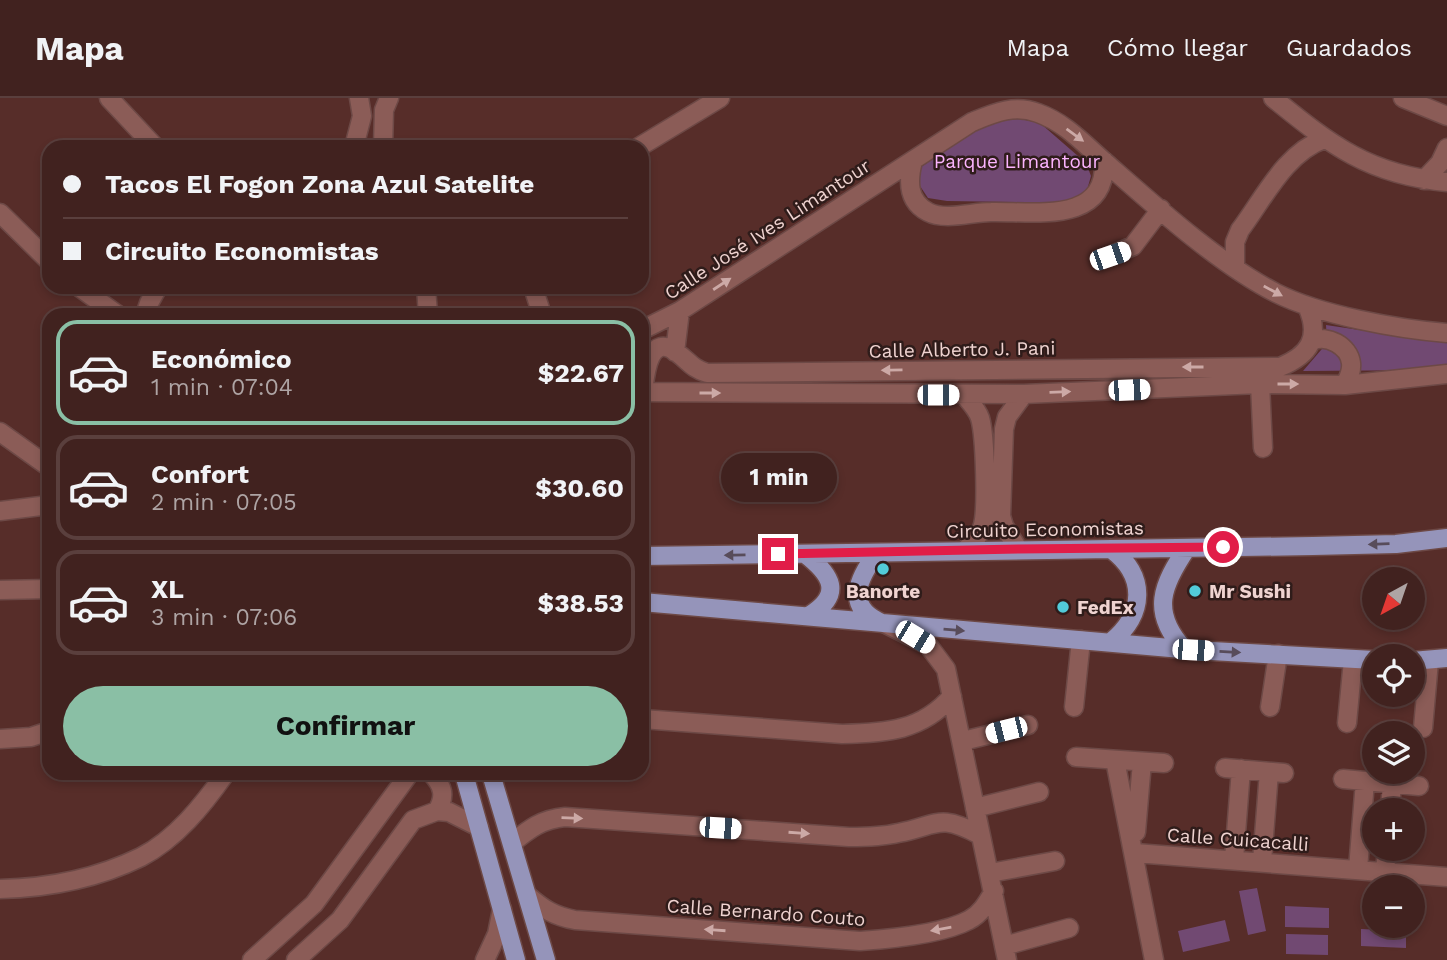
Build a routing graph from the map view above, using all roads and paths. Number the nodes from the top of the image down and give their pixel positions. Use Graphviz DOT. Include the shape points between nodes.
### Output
graph roads {
  1 [pos="109,98"];
  2 [pos="359,98"];
  3 [pos="389,98"];
  4 [pos="720,98"];
  5 [pos="1273,98"];
  6 [pos="1404,98"];
  7 [pos="1447,116"];
  8 [pos="1324,139"];
  9 [pos="148,140"];
  10 [pos="356,140"];
  11 [pos="383,140"];
  12 [pos="649,141"];
  13 [pos="1447,148"];
  14 [pos="913,161"];
  15 [pos="1104,161"];
  16 [pos="1424,180"];
  17 [pos="1447,182"];
  18 [pos="1161,209"];
  19 [pos="0,213"];
  20 [pos="42,254"];
  21 [pos="1110,256"];
  22 [pos="1235,268"];
  23 [pos="89,294"];
  24 [pos="1307,306"];
  25 [pos="108,308"];
  26 [pos="680,311"];
  27 [pos="649,326"];
  28 [pos="1447,333"];
  29 [pos="1312,341"];
  30 [pos="675,352"];
  31 [pos="649,357"];
  32 [pos="1447,374"];
  33 [pos="1260,384"];
  34 [pos="1345,385"];
  35 [pos="649,392"];
  36 [pos="1024,394"];
  37 [pos="964,395"];
  38 [pos="1,438"];
  39 [pos="1264,448"];
  40 [pos="42,463"];
  41 [pos="42,506"];
  42 [pos="0,511"];
  43 [pos="1447,538"];
  44 [pos="1187,548"];
  45 [pos="1018,549"];
  46 [pos="1111,549"];
  47 [pos="965,550"];
  48 [pos="877,552"];
  49 [pos="805,554"];
  50 [pos="649,555"];
  51 [pos="42,589"];
  52 [pos="0,590"];
  53 [pos="649,603"];
  54 [pos="810,615"];
  55 [pos="886,624"];
  56 [pos="1081,640"];
  57 [pos="1111,642"];
  58 [pos="1184,649"];
  59 [pos="1278,654"];
  60 [pos="1447,658"];
  61 [pos="1353,660"];
  62 [pos="1362,660"];
  63 [pos="1425,660"];
  64 [pos="953,696"];
  65 [pos="1074,707"];
  66 [pos="1270,707"];
  67 [pos="649,720"];
  68 [pos="1348,723"];
  69 [pos="1028,725"];
  70 [pos="42,734"];
  71 [pos="0,739"];
  72 [pos="963,741"];
  73 [pos="1076,757"];
  74 [pos="1115,760"];
  75 [pos="1142,762"];
  76 [pos="1164,763"];
  77 [pos="1343,779"];
  78 [pos="221,780"];
  79 [pos="405,780"];
  80 [pos="437,780"];
  81 [pos="466,780"];
  82 [pos="493,780"];
  83 [pos="1362,781"];
  84 [pos="1365,784"];
  85 [pos="1401,784"];
  86 [pos="1419,786"];
  87 [pos="1040,792"];
  88 [pos="975,808"];
  89 [pos="437,811"];
  90 [pos="479,827"];
  91 [pos="981,835"];
  92 [pos="512,843"];
  93 [pos="1135,853"];
  94 [pos="1234,859"];
  95 [pos="1055,861"];
  96 [pos="1262,861"];
  97 [pos="1386,861"];
  98 [pos="1358,869"];
  99 [pos="1385,871"];
  100 [pos="989,873"];
  101 [pos="1447,877"];
  102 [pos="0,889"];
  103 [pos="994,891"];
  104 [pos="527,895"];
  105 [pos="502,909"];
  106 [pos="1069,928"];
  107 [pos="1006,953"];
  108 [pos="252,960"];
  109 [pos="296,960"];
  110 [pos="485,960"];
  111 [pos="516,960"];
  112 [pos="546,960"];
  113 [pos="1154,960"];
  1 -- 9 [label="street"];
  2 -- 10 [label="street" via="362,116"];
  3 -- 11 [label="street"];
  4 -- 12 [label="street"];
  5 -- 8 [label="street"];
  6 -- 7 [label="street"];
  8 -- 16 [label="street" via="1367,163"];
  8 -- 22 [label="street" via="1292,159 1240,230"];
  13 -- 16 [label="street"];
  14 -- 15 [label="street, Calle José Ives Limantour, one-way" via="972,122 1014,108 1037,112 1058,123"];
  14 -- 15 [label="street" via="909,189 927,212 940,215 1077,208 1101,188"];
  26 -- 14 [label="street, Calle José Ives Limantour, one-way"];
  15 -- 18 [label="street, Calle José Ives Limantour"];
  16 -- 17 [label="street"];
  18 -- 21 [label="street" via="1133,246"];
  18 -- 22 [label="street, Calle José Ives Limantour"];
  19 -- 20 [label="street"];
  22 -- 24 [label="street, Calle José Ives Limantour, one-way"];
  23 -- 25 [label="street"];
  24 -- 28 [label="street, Calle José Ives Limantour" via="1386,325"];
  24 -- 29 [label="street" via="1314,323"];
  26 -- 27 [label="street, Calle José Ives Limantour"];
  26 -- 30 [label="street"];
  29 -- 30 [label="street, Calle Alberto J. Pani, one-way" via="1293,362 1279,367 707,373 691,367"];
  29 -- 34 [label="street" via="1329,339 1345,351 1352,367"];
  30 -- 31 [label="street" via="658,349"];
  32 -- 34 [label="street"];
  33 -- 34 [label="street, one-way"];
  36 -- 33 [label="street, one-way"];
  33 -- 39 [label="street"];
  35 -- 37 [label="street, one-way"];
  36 -- 37 [label="street"];
  36 -- 45 [label="street" via="1007,417 1001,516"];
  37 -- 47 [label="street" via="975,407 983,432 985,513 975,541"];
  38 -- 40 [label="street"];
  41 -- 42 [label="street"];
  43 -- 44 [label="main road, Circuito Economistas, one-way" via="1396,544"];
  44 -- 46 [label="main road, Circuito Economistas"];
  44 -- 58 [label="main road" via="1167,580 1162,603 1170,630"];
  45 -- 46 [label="main road, Circuito Economistas"];
  45 -- 47 [label="main road, Circuito Economistas"];
  46 -- 57 [label="main road" via="1127,564 1137,595 1133,617"];
  47 -- 48 [label="main road, Circuito Economistas"];
  48 -- 49 [label="main road, Circuito Economistas"];
  48 -- 55 [label="main road" via="861,576 858,596 866,613"];
  49 -- 50 [label="main road, Circuito Economistas, one-way"];
  49 -- 54 [label="main road" via="831,582 829,596"];
  51 -- 52 [label="street"];
  53 -- 54 [label="main road"];
  54 -- 55 [label="main road"];
  55 -- 56 [label="main road, one-way"];
  55 -- 64 [label="street" via="928,645 946,669"];
  56 -- 57 [label="main road"];
  56 -- 65 [label="street"];
  57 -- 58 [label="main road"];
  58 -- 59 [label="main road, one-way"];
  59 -- 61 [label="main road"];
  59 -- 66 [label="street"];
  60 -- 63 [label="main road"];
  61 -- 62 [label="main road"];
  61 -- 68 [label="street"];
  64 -- 67 [label="street" via="926,720 867,733"];
  64 -- 72 [label="street"];
  69 -- 72 [label="street"];
  70 -- 71 [label="street"];
  72 -- 88 [label="street"];
  73 -- 74 [label="street"];
  74 -- 75 [label="street"];
  74 -- 93 [label="street"];
  75 -- 76 [label="street"];
  75 -- 93 [label="street"];
  77 -- 83 [label="street"];
  78 -- 102 [label="street" via="179,830 142,856 79,878 35,888"];
  79 -- 108 [label="street" via="314,904"];
  80 -- 89 [label="street" via="443,792"];
  81 -- 90 [label="main road"];
  82 -- 92 [label="main road"];
  84 -- 98 [label="street"];
  85 -- 86 [label="street"];
  87 -- 88 [label="street"];
  88 -- 91 [label="street"];
  89 -- 90 [label="street"];
  89 -- 109 [label="street" via="413,820 340,920"];
  90 -- 105 [label="main road"];
  92 -- 91 [label="street, one-way" via="538,823 565,817 849,837 899,833 939,821"];
  91 -- 100 [label="street"];
  92 -- 104 [label="main road"];
  93 -- 94 [label="street, Calle Cuicacalli"];
  93 -- 113 [label="street"];
  94 -- 96 [label="street, Calle Cuicacalli"];
  94 -- 96 [label="street" via="1233,769 1276,773"];
  95 -- 100 [label="street"];
  96 -- 98 [label="street, Calle Cuicacalli"];
  97 -- 99 [label="street"];
  98 -- 99 [label="street, Calle Cuicacalli"];
  99 -- 101 [label="street, Calle Cuicacalli"];
  100 -- 103 [label="street"];
  103 -- 104 [label="street, Calle Bernardo Couto, one-way" via="984,908 954,926 860,941 575,920 556,917"];
  103 -- 107 [label="street"];
  104 -- 112 [label="main road"];
  105 -- 110 [label="street"];
  105 -- 111 [label="main road"];
  106 -- 107 [label="street"];
}
